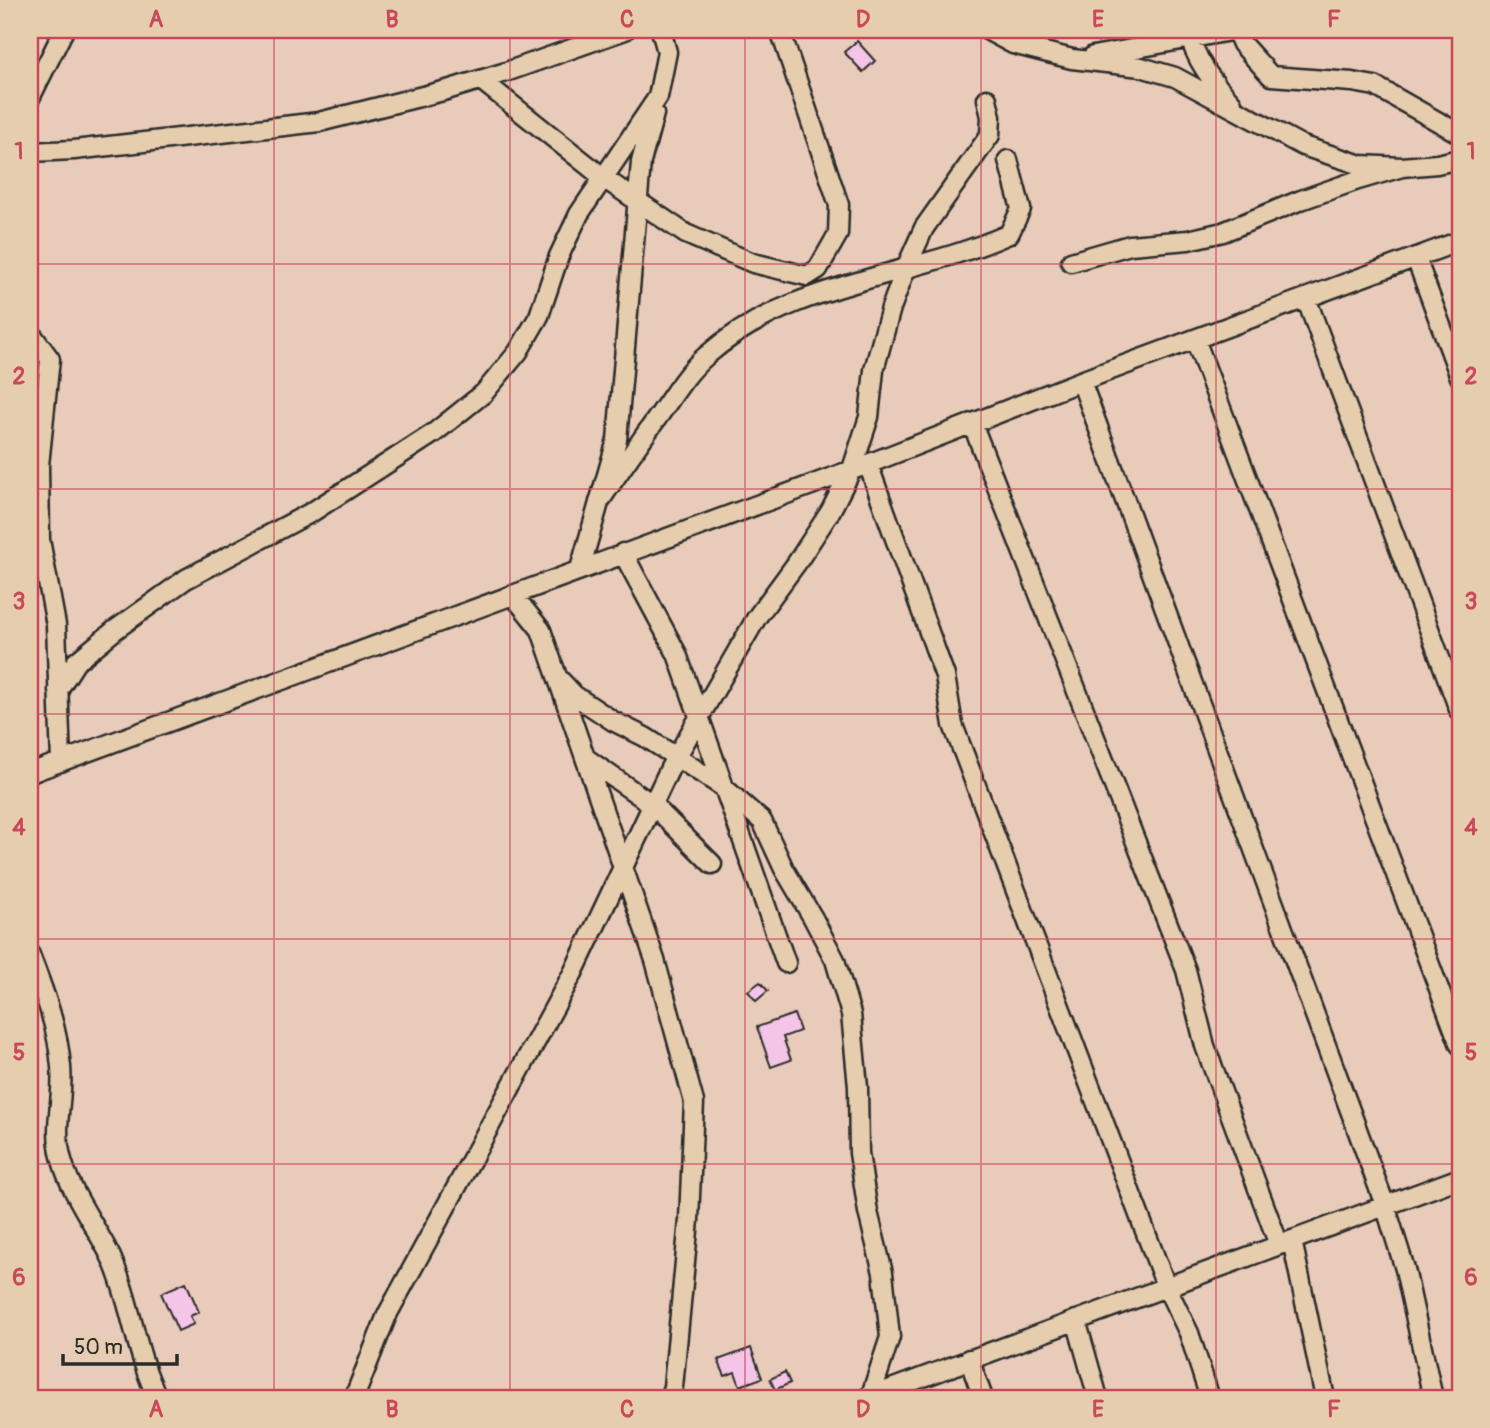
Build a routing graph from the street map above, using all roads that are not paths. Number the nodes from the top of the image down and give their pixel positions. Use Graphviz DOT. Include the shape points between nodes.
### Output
graph roads {
  1 [pos="64,30"];
  2 [pos="625,30"];
  3 [pos="661,30"];
  4 [pos="780,30"];
  5 [pos="987,30"];
  6 [pos="1189,33"];
  7 [pos="1072,59"];
  8 [pos="481,80"];
  9 [pos="658,97"];
  10 [pos="30,98"];
  11 [pos="987,99"];
  12 [pos="1241,113"];
  13 [pos="1460,134"];
  14 [pos="30,152"];
  15 [pos="1460,159"];
  16 [pos="1008,160"];
  17 [pos="1402,167"];
  18 [pos="605,179"];
  19 [pos="639,202"];
  20 [pos="1460,241"];
  21 [pos="1416,258"];
  22 [pos="1071,262"];
  23 [pos="906,268"];
  24 [pos="1306,298"];
  25 [pos="30,332"];
  26 [pos="1195,339"];
  27 [pos="1460,377"];
  28 [pos="1081,381"];
  29 [pos="972,423"];
  30 [pos="860,467"];
  31 [pos="599,502"];
  32 [pos="623,553"];
  33 [pos="580,569"];
  34 [pos="513,595"];
  35 [pos="558,678"];
  36 [pos="58,690"];
  37 [pos="1460,712"];
  38 [pos="699,718"];
  39 [pos="677,757"];
  40 [pos="587,759"];
  41 [pos="61,762"];
  42 [pos="30,773"];
  43 [pos="723,787"];
  44 [pos="653,805"];
  45 [pos="712,863"];
  46 [pos="623,867"];
  47 [pos="30,955"];
  48 [pos="786,963"];
  49 [pos="1460,1045"];
  50 [pos="1460,1178"];
  51 [pos="1385,1205"];
  52 [pos="1285,1242"];
  53 [pos="1166,1286"];
  54 [pos="1076,1320"];
  55 [pos="970,1359"];
  56 [pos="158,1398"];
  57 [pos="354,1398"];
  58 [pos="668,1398"];
  59 [pos="868,1398"];
  60 [pos="983,1398"];
  61 [pos="1098,1398"];
  62 [pos="1210,1398"];
  63 [pos="1325,1398"];
  64 [pos="1433,1398"];
  1 -- 10 [label="street"];
  2 -- 8 [label="street"];
  3 -- 9 [label="street" via="667,52"];
  4 -- 19 [label="street" via="839,205 838,233 817,270 807,276 753,263 686,234"];
  5 -- 7 [label="street" via="1013,44"];
  6 -- 7 [label="street" via="1130,50"];
  6 -- 12 [label="street" via="1204,70"];
  6 -- 13 [label="street" via="1236,30 1242,44 1271,76 1375,86"];
  7 -- 12 [label="street" via="1141,67 1175,77"];
  8 -- 14 [label="street" via="320,122"];
  8 -- 18 [label="street"];
  9 -- 18 [label="street"];
  9 -- 19 [label="street" via="641,162"];
  11 -- 23 [label="street" via="990,135 924,228"];
  12 -- 17 [label="street" via="1303,146 1361,165"];
  15 -- 17 [label="street"];
  16 -- 23 [label="street" via="1021,209 1009,234 974,250"];
  17 -- 22 [label="street" via="1223,232 1130,245"];
  18 -- 19 [label="street"];
  18 -- 36 [label="street" via="579,214 539,316 518,352 484,393 433,433 312,512 186,579 76,662"];
  19 -- 31 [label="street" via="617,440"];
  20 -- 21 [label="street"];
  21 -- 24 [label="street"];
  21 -- 27 [label="street"];
  23 -- 30 [label="street" via="874,370"];
  23 -- 31 [label="street" via="845,284 789,306 733,335 704,357"];
  24 -- 26 [label="street"];
  24 -- 37 [label="street"];
  25 -- 36 [label="street" via="50,359 38,465 40,540 56,625"];
  26 -- 28 [label="street"];
  26 -- 49 [label="street"];
  28 -- 29 [label="street"];
  28 -- 51 [label="street"];
  29 -- 30 [label="street"];
  29 -- 52 [label="street" via="1186,970 1205,1046"];
  30 -- 32 [label="street"];
  30 -- 38 [label="street" via="757,617"];
  30 -- 53 [label="street" via="945,676 953,725"];
  31 -- 33 [label="street"];
  32 -- 33 [label="street"];
  32 -- 38 [label="street" via="677,654"];
  33 -- 34 [label="street"];
  34 -- 35 [label="street" via="541,630"];
  34 -- 41 [label="street"];
  35 -- 39 [label="street" via="574,695"];
  35 -- 40 [label="street"];
  36 -- 41 [label="street"];
  38 -- 39 [label="street"];
  38 -- 43 [label="street"];
  39 -- 43 [label="street"];
  39 -- 44 [label="street"];
  40 -- 44 [label="street"];
  40 -- 46 [label="street"];
  41 -- 42 [label="street"];
  43 -- 48 [label="street"];
  43 -- 59 [label="street" via="762,821 835,960 851,1014 859,1153 883,1273 890,1337"];
  44 -- 45 [label="street"];
  44 -- 46 [label="street"];
  46 -- 57 [label="street" via="573,973 387,1315"];
  46 -- 58 [label="street" via="655,960 694,1102 690,1220 673,1387"];
  47 -- 56 [label="street" via="54,1021 62,1070 60,1152 124,1292"];
  50 -- 51 [label="street"];
  51 -- 52 [label="street"];
  51 -- 64 [label="street" via="1405,1269"];
  52 -- 53 [label="street"];
  52 -- 63 [label="street"];
  53 -- 54 [label="street"];
  53 -- 62 [label="street" via="1189,1333"];
  54 -- 55 [label="street"];
  54 -- 61 [label="street"];
  55 -- 59 [label="street"];
  55 -- 60 [label="street"];
}
